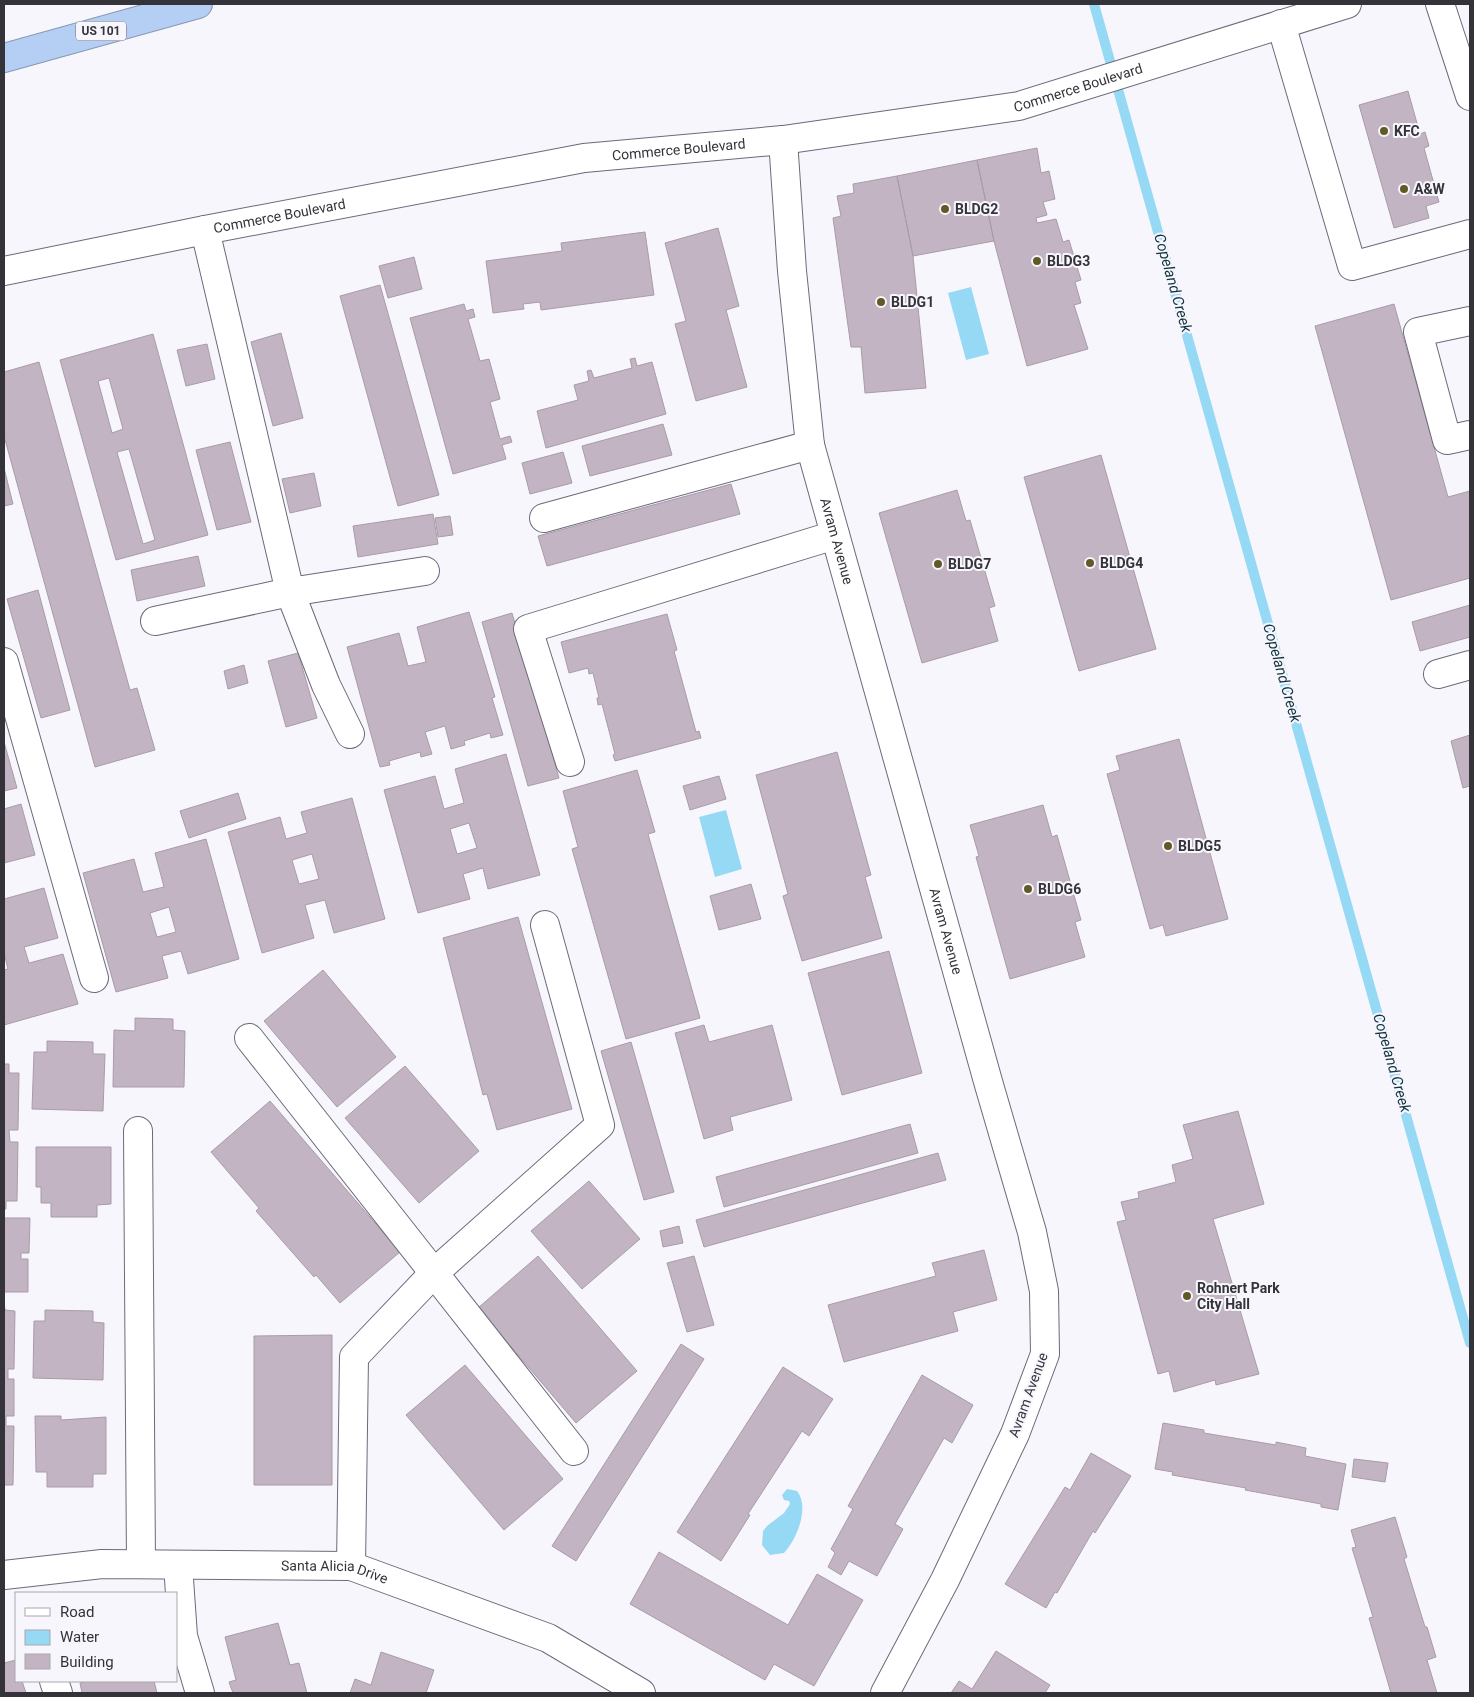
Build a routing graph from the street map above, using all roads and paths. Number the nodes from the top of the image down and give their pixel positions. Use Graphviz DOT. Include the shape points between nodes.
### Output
graph roads {
  1 [pos="198,4"];
  2 [pos="1347,4"];
  3 [pos="1440,4"];
  4 [pos="1282,24"];
  5 [pos="4,58"];
  6 [pos="1470,96"];
  7 [pos="783,140"];
  8 [pos="205,230"];
  9 [pos="1470,234"];
  10 [pos="4,271"];
  11 [pos="1470,321"];
  12 [pos="1470,435"];
  13 [pos="810,445"];
  14 [pos="544,518"];
  15 [pos="835,535"];
  16 [pos="424,571"];
  17 [pos="290,592"];
  18 [pos="155,621"];
  19 [pos="4,662"];
  20 [pos="1470,665"];
  21 [pos="1438,674"];
  22 [pos="350,734"];
  23 [pos="570,762"];
  24 [pos="545,926"];
  25 [pos="94,978"];
  26 [pos="248,1038"];
  27 [pos="138,1131"];
  28 [pos="434,1273"];
  29 [pos="574,1451"];
  30 [pos="142,1564"];
  31 [pos="178,1565"];
  32 [pos="351,1566"];
  33 [pos="4,1575"];
  34 [pos="40,1582"];
  35 [pos="200,1693"];
  36 [pos="641,1693"];
  37 [pos="885,1693"];
  1 -- 5 [label="highway, US 101"];
  2 -- 4 [label="street, Commerce Boulevard"];
  3 -- 6 [label="street"];
  4 -- 7 [label="street, Commerce Boulevard" via="1018,106"];
  4 -- 9 [label="street" via="1352,266"];
  7 -- 8 [label="street, Commerce Boulevard" via="584,158"];
  7 -- 13 [label="street, Avram Avenue" via="792,271"];
  8 -- 10 [label="street, Commerce Boulevard"];
  8 -- 17 [label="street"];
  11 -- 12 [label="street" via="1418,332 1447,440"];
  13 -- 14 [label="street"];
  13 -- 15 [label="street, Avram Avenue"];
  15 -- 23 [label="street" via="528,629"];
  15 -- 37 [label="street, Avram Avenue" via="1030,1223 1044,1291 1045,1354 1014,1434 945,1580"];
  16 -- 17 [label="street"];
  17 -- 18 [label="street"];
  17 -- 22 [label="street" via="326,685"];
  19 -- 25 [label="street"];
  20 -- 21 [label="street"];
  24 -- 28 [label="street" via="600,1125"];
  26 -- 28 [label="street"];
  27 -- 30 [label="street"];
  28 -- 29 [label="street"];
  28 -- 32 [label="street" via="354,1357"];
  30 -- 31 [label="street, Santa Alicia Drive"];
  30 -- 34 [label="street, Santa Alicia Drive" via="102,1564"];
  31 -- 32 [label="street, Santa Alicia Drive"];
  31 -- 35 [label="street" via="183,1636"];
  32 -- 36 [label="street, Santa Alicia Drive" via="548,1638"];
  33 -- 34 [label="street, Santa Alicia Drive"];
}
